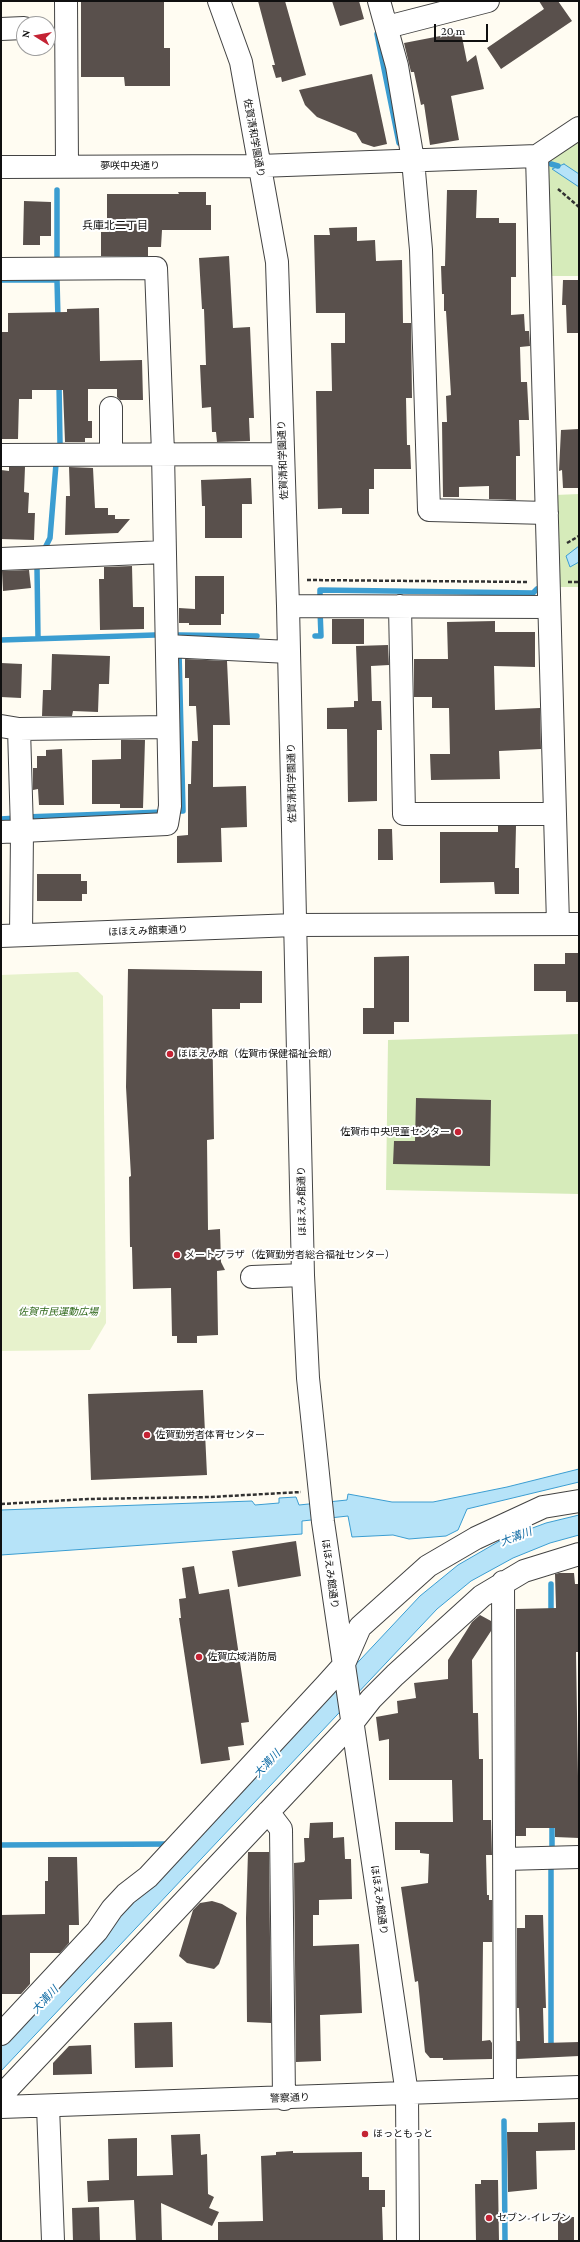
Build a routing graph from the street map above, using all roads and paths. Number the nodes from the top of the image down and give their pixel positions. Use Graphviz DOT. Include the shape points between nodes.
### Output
graph roads {
  1 [pos="66,1"];
  2 [pos="219,1"];
  3 [pos="379,1"];
  4 [pos="488,1"];
  5 [pos="387,27"];
  6 [pos="16,28"];
  7 [pos="57,28"];
  8 [pos="1,29"];
  9 [pos="579,128"];
  10 [pos="537,156"];
  11 [pos="413,160"];
  12 [pos="67,166"];
  13 [pos="259,166"];
  14 [pos="1,167"];
  15 [pos="1,269"];
  16 [pos="110,408"];
  17 [pos="163,453"];
  18 [pos="111,454"];
  19 [pos="283,454"];
  20 [pos="1,455"];
  21 [pos="547,513"];
  22 [pos="579,536"];
  23 [pos="560,547"];
  24 [pos="165,552"];
  25 [pos="1,559"];
  26 [pos="307,580"];
  27 [pos="548,582"];
  28 [pos="579,582"];
  29 [pos="288,606"];
  30 [pos="400,606"];
  31 [pos="549,607"];
  32 [pos="175,646"];
  33 [pos="289,652"];
  34 [pos="168,727"];
  35 [pos="10,728"];
  36 [pos="555,814"];
  37 [pos="17,825"];
  38 [pos="569,924"];
  39 [pos="295,925"];
  40 [pos="11,936"];
  41 [pos="303,1275"];
  42 [pos="252,1277"];
  43 [pos="311,1496"];
  44 [pos="579,1500"];
  45 [pos="1,1504"];
  46 [pos="579,1554"];
  47 [pos="503,1582"];
  48 [pos="344,1670"];
  49 [pos="352,1715"];
  50 [pos="268,1812"];
  51 [pos="579,1857"];
  52 [pos="505,1859"];
  53 [pos="1,2034"];
  54 [pos="579,2087"];
  55 [pos="504,2089"];
  56 [pos="407,2094"];
  57 [pos="1,2096"];
  58 [pos="284,2098"];
  59 [pos="48,2106"];
  60 [pos="1,2108"];
  61 [pos="53,2241"];
  62 [pos="408,2241"];
  1 -- 7 [label="street"];
  2 -- 13 [label="street, 佐賀清和学園通り" via="241,62"];
  3 -- 5 [label="street"];
  4 -- 5 [label="street"];
  5 -- 11 [label="street"];
  6 -- 8 [label="street"];
  7 -- 12 [label="street"];
  9 -- 10 [label="street"];
  10 -- 11 [label="street, 夢咲中央通り"];
  10 -- 21 [label="street"];
  11 -- 13 [label="street, 夢咲中央通り"];
  11 -- 21 [label="street" via="421,250 429,510"];
  12 -- 13 [label="street, 夢咲中央通り"];
  12 -- 14 [label="street, 夢咲中央通り"];
  13 -- 19 [label="street, 佐賀清和学園通り" via="277,262"];
  15 -- 17 [label="street" via="156,268"];
  16 -- 18 [label="street"];
  17 -- 18 [label="street"];
  17 -- 19 [label="street"];
  17 -- 24 [label="street"];
  18 -- 20 [label="street"];
  19 -- 29 [label="street, 佐賀清和学園通り"];
  21 -- 27 [label="street"];
  22 -- 23 [label="path"];
  24 -- 25 [label="street"];
  24 -- 32 [label="street"];
  26 -- 27 [label="path"];
  27 -- 28 [label="path"];
  27 -- 31 [label="street"];
  29 -- 30 [label="street"];
  29 -- 33 [label="street, 佐賀清和学園通り"];
  30 -- 31 [label="street"];
  30 -- 36 [label="street" via="404,814"];
  31 -- 36 [label="street"];
  32 -- 33 [label="street"];
  32 -- 34 [label="street"];
  33 -- 39 [label="street, 佐賀清和学園通り"];
  34 -- 35 [label="street"];
  34 -- 37 [label="street" via="167,824"];
  35 -- 37 [label="street"];
  36 -- 38 [label="street"];
  37 -- 40 [label="street"];
  38 -- 39 [label="street, ほほえみ館東通り"];
  39 -- 40 [label="street, ほほえみ館東通り"];
  39 -- 41 [label="street, ほほえみ館通り"];
  41 -- 42 [label="street"];
  41 -- 43 [label="street, ほほえみ館通り"];
  43 -- 45 [label="path" via="88,1499"];
  43 -- 48 [label="street, ほほえみ館通り" via="323,1522"];
  44 -- 48 [label="street" via="543,1507 476,1538 428,1566 360,1627"];
  46 -- 47 [label="street" via="524,1571"];
  47 -- 49 [label="street" via="482,1596"];
  47 -- 52 [label="street"];
  48 -- 49 [label="street, ほほえみ館通り"];
  48 -- 53 [label="street" via="148,1877 126,1894 112,1909 97,1932"];
  49 -- 50 [label="street"];
  49 -- 56 [label="street, ほほえみ館通り"];
  50 -- 57 [label="street"];
  50 -- 58 [label="street" via="281,1829"];
  51 -- 52 [label="street"];
  52 -- 55 [label="street"];
  54 -- 55 [label="street, 警察通り"];
  55 -- 56 [label="street, 警察通り"];
  56 -- 58 [label="street, 警察通り"];
  56 -- 62 [label="street, ほほえみ館通り"];
  58 -- 59 [label="street, 警察通り"];
  59 -- 60 [label="street, 警察通り"];
  59 -- 61 [label="street"];
}
